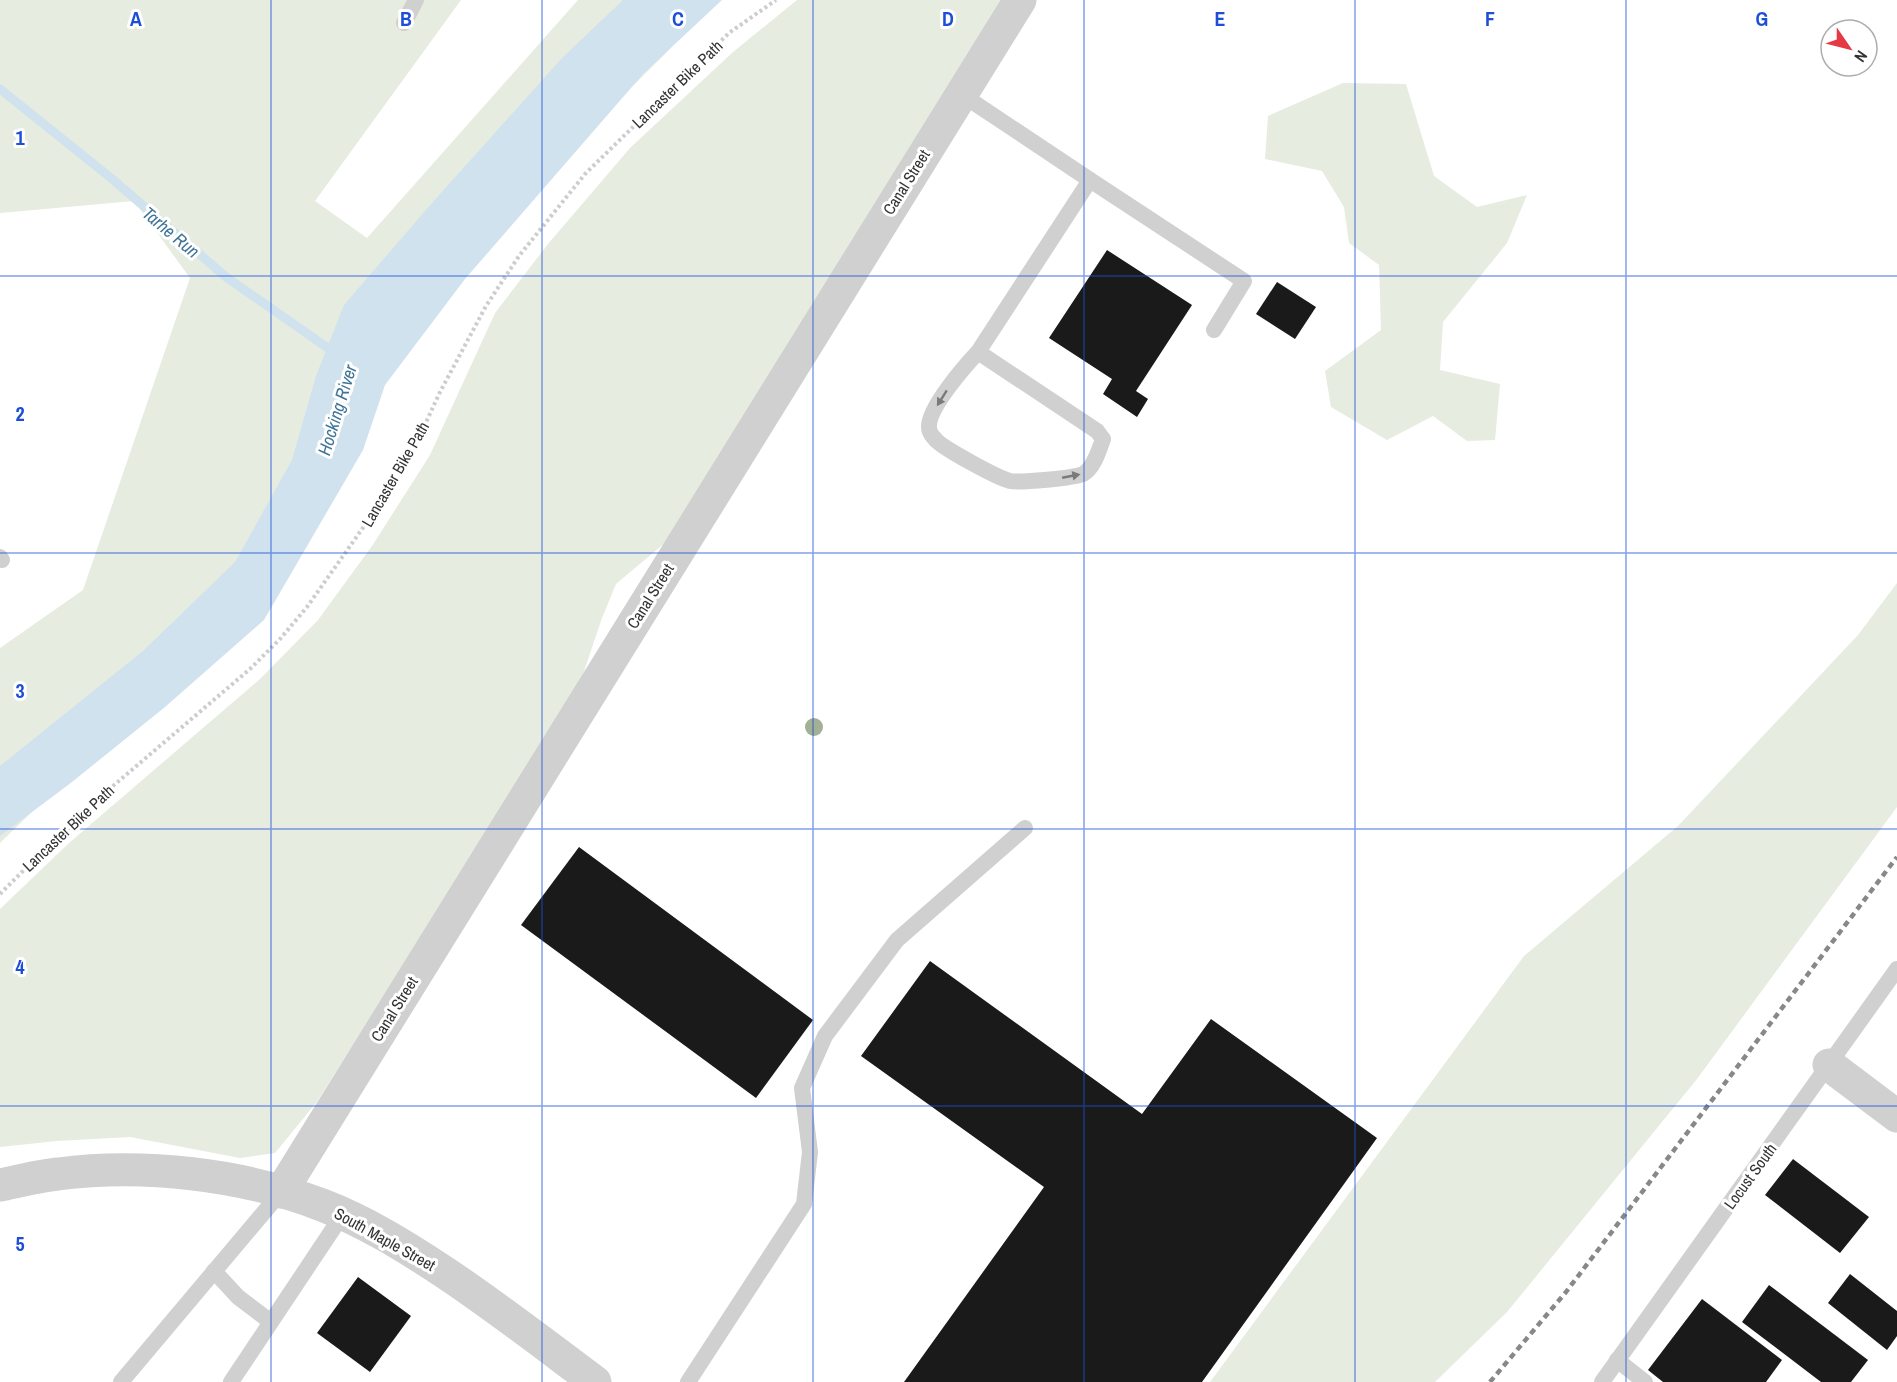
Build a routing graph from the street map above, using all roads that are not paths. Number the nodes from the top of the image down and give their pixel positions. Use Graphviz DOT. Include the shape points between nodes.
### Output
graph roads {
  1 [pos="416,0"];
  2 [pos="1020,0"];
  3 [pos="404,23"];
  4 [pos="961,94"];
  5 [pos="1090,180"];
  6 [pos="1214,330"];
  7 [pos="978,352"];
  8 [pos="1024,828"];
  9 [pos="1897,969"];
  10 [pos="1829,1065"];
  11 [pos="1897,1116"];
  12 [pos="0,1185"];
  13 [pos="281,1192"];
  14 [pos="343,1214"];
  15 [pos="214,1271"];
  16 [pos="271,1322"];
  17 [pos="1617,1360"];
  18 [pos="121,1382"];
  19 [pos="231,1382"];
  20 [pos="595,1382"];
  21 [pos="688,1382"];
  22 [pos="1602,1382"];
  23 [pos="1646,1382"];
  1 -- 3 [label="lane"];
  2 -- 4 [label="street, Canal Street"];
  4 -- 5 [label="lane"];
  4 -- 13 [label="street, Canal Street"];
  5 -- 6 [label="lane" via="1244,280"];
  5 -- 7 [label="lane"];
  7 -- 7 [label="lane, one-way" via="955,376 930,418 929,429 935,440 993,475 1013,482 1084,473 1098,455 1102,439 1097,431"];
  8 -- 21 [label="lane" via="897,939 825,1036 802,1088 810,1152 804,1204"];
  9 -- 10 [label="lane, Locust South"];
  10 -- 11 [label="street"];
  10 -- 17 [label="lane, Locust South"];
  12 -- 13 [label="street, South Maple Street" via="57,1174 135,1170 202,1175"];
  13 -- 14 [label="street, South Maple Street"];
  13 -- 15 [label="lane"];
  14 -- 16 [label="lane"];
  14 -- 20 [label="street, South Maple Street" via="407,1248 486,1300"];
  15 -- 16 [label="lane" via="238,1297"];
  15 -- 18 [label="lane"];
  16 -- 19 [label="lane"];
  17 -- 22 [label="lane, Locust South"];
  17 -- 23 [label="lane"];
}
